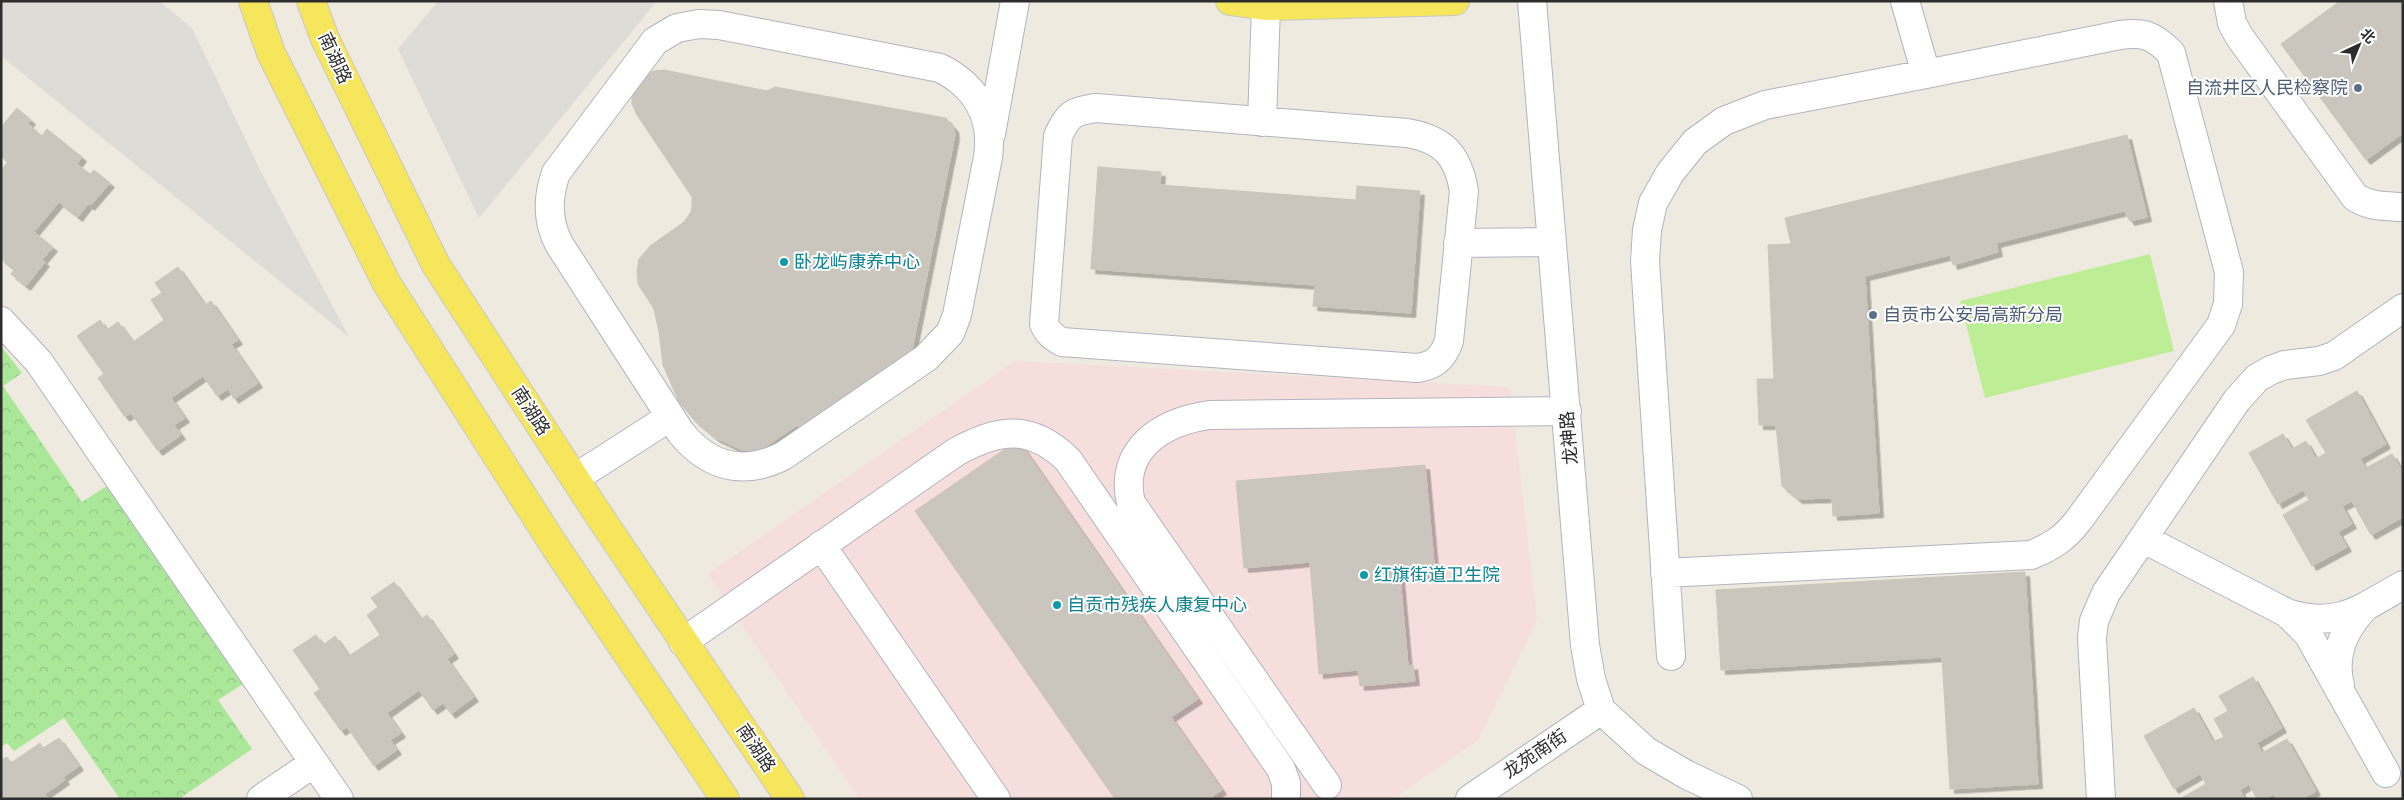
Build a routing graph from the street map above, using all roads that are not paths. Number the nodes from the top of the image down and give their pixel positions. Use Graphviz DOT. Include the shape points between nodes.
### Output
graph roads {
  1 [pos="253,1"];
  2 [pos="311,1"];
  3 [pos="1015,1"];
  4 [pos="1230,1"];
  5 [pos="1456,1"];
  6 [pos="1532,1"];
  7 [pos="1906,1"];
  8 [pos="2228,1"];
  9 [pos="1266,6"];
  10 [pos="1926,74"];
  11 [pos="1262,122"];
  12 [pos="990,143"];
  13 [pos="2403,207"];
  14 [pos="1550,242"];
  15 [pos="1458,243"];
  16 [pos="2403,308"];
  17 [pos="1,321"];
  18 [pos="1567,411"];
  19 [pos="670,417"];
  20 [pos="574,478"];
  21 [pos="2144,538"];
  22 [pos="821,545"];
  23 [pos="1665,573"];
  24 [pos="2403,585"];
  25 [pos="2366,606"];
  26 [pos="2287,613"];
  27 [pos="683,642"];
  28 [pos="1671,656"];
  29 [pos="2343,696"];
  30 [pos="1601,710"];
  31 [pos="314,763"];
  32 [pos="2386,773"];
  33 [pos="1327,785"];
  34 [pos="262,799"];
  35 [pos="339,799"];
  36 [pos="725,799"];
  37 [pos="790,799"];
  38 [pos="996,799"];
  39 [pos="1286,799"];
  40 [pos="1470,799"];
  41 [pos="1738,799"];
  42 [pos="2101,799"];
  1 -- 36 [label="main road" via="271,53 387,284 554,545"];
  2 -- 20 [label="main road, 南湖路" via="325,39 436,265"];
  3 -- 12 [label="street"];
  4 -- 9 [label="main road"];
  5 -- 9 [label="main road"];
  6 -- 14 [label="street, 龙神路"];
  7 -- 10 [label="street"];
  8 -- 13 [label="street" via="2232,23 2239,36 2355,197 2364,203"];
  9 -- 11 [label="street"];
  10 -- 23 [label="street" via="1765,106 1724,121 1695,142 1670,173 1653,203 1645,261"];
  10 -- 23 [label="street" via="2120,35 2140,33 2158,40 2171,52 2229,272 2228,304 2220,325 2072,529 2052,547 2031,555"];
  11 -- 15 [label="street" via="1407,133 1438,142 1452,156 1460,171 1464,191"];
  11 -- 15 [label="street" via="1096,108 1071,115 1058,136 1044,324 1047,332 1062,342 1430,367 1446,351 1449,341"];
  12 -- 19 [label="street" via="957,315 950,333 931,353 783,456 761,465 734,466 704,456 692,447"];
  12 -- 19 [label="street" via="987,118 974,94 940,68 719,25 688,25 676,28 655,41 563,161 552,184 549,208 559,244"];
  14 -- 15 [label="street"];
  14 -- 18 [label="street, 龙神路"];
  16 -- 21 [label="street" via="2334,356 2285,365 2257,378 2238,400"];
  17 -- 31 [label="street" via="39,362"];
  18 -- 30 [label="street, 龙神路" via="1585,645"];
  18 -- 33 [label="street" via="1209,415 1185,419 1167,427 1138,453 1129,469 1127,487 1130,503"];
  19 -- 20 [label="street"];
  20 -- 27 [label="main road, 南湖路"];
  21 -- 26 [label="street"];
  21 -- 42 [label="street" via="2106,593 2094,621 2092,638"];
  22 -- 27 [label="street"];
  22 -- 38 [label="street"];
  22 -- 39 [label="street" via="975,441 1008,433 1042,439 1068,460 1281,768 1286,783"];
  23 -- 28 [label="street"];
  24 -- 25 [label="street"];
  25 -- 26 [label="street" via="2324,620"];
  25 -- 29 [label="street" via="2349,626 2340,648 2338,677"];
  26 -- 29 [label="street" via="2308,634"];
  27 -- 37 [label="main road, 南湖路"];
  29 -- 32 [label="street"];
  30 -- 40 [label="street, 龙苑南街"];
  30 -- 41 [label="street, 龙神路" via="1646,751 1687,776"];
  31 -- 34 [label="street"];
  31 -- 35 [label="street"];
}
